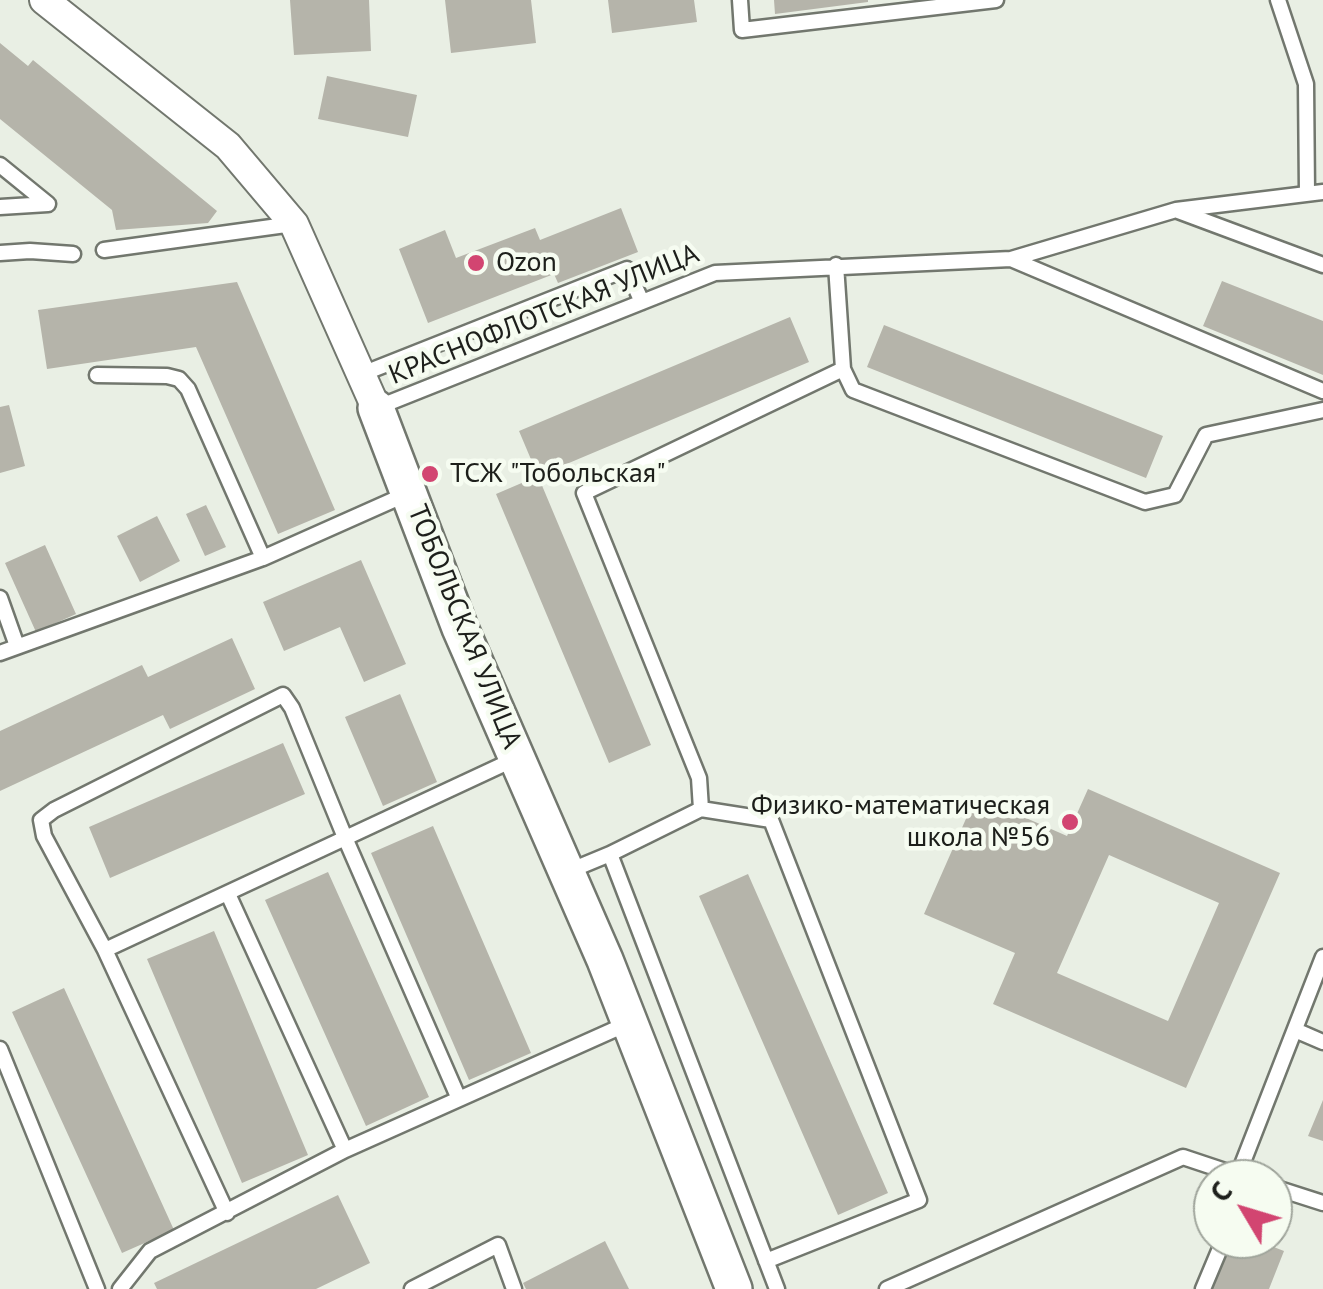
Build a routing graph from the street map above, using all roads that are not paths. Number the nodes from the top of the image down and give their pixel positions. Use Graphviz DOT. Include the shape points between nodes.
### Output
graph roads {
  1 [pos="44,0"];
  2 [pos="740,0"];
  3 [pos="996,0"];
  4 [pos="1278,0"];
  5 [pos="0,166"];
  6 [pos="1315,192"];
  7 [pos="0,207"];
  8 [pos="1176,210"];
  9 [pos="294,224"];
  10 [pos="104,250"];
  11 [pos="0,253"];
  12 [pos="73,254"];
  13 [pos="1011,259"];
  14 [pos="836,265"];
  15 [pos="1323,265"];
  16 [pos="642,302"];
  17 [pos="843,368"];
  18 [pos="362,374"];
  19 [pos="97,375"];
  20 [pos="1323,391"];
  21 [pos="376,408"];
  22 [pos="1323,410"];
  23 [pos="410,492"];
  24 [pos="263,558"];
  25 [pos="0,598"];
  26 [pos="16,646"];
  27 [pos="0,653"];
  28 [pos="517,758"];
  29 [pos="701,810"];
  30 [pos="346,840"];
  31 [pos="610,854"];
  32 [pos="567,872"];
  33 [pos="228,894"];
  34 [pos="105,950"];
  35 [pos="1323,956"];
  36 [pos="630,1023"];
  37 [pos="1294,1030"];
  38 [pos="1323,1042"];
  39 [pos="0,1048"];
  40 [pos="459,1099"];
  41 [pos="345,1150"];
  42 [pos="1252,1159"];
  43 [pos="1193,1160"];
  44 [pos="1293,1194"];
  45 [pos="1323,1204"];
  46 [pos="227,1212"];
  47 [pos="1216,1259"];
  48 [pos="766,1261"];
  49 [pos="897,1287"];
  50 [pos="97,1289"];
  51 [pos="120,1289"];
  52 [pos="412,1289"];
  53 [pos="514,1289"];
  54 [pos="734,1289"];
  55 [pos="776,1289"];
  56 [pos="1203,1289"];
  1 -- 9 [label="street, ТОБОЛЬСКАЯ УЛИЦА" via="228,146"];
  2 -- 3 [label="lane" via="742,30"];
  4 -- 6 [label="lane" via="1306,84"];
  5 -- 7 [label="lane" via="48,204"];
  6 -- 8 [label="lane, КРАСНОФЛОТСКАЯ УЛИЦА"];
  8 -- 13 [label="lane, КРАСНОФЛОТСКАЯ УЛИЦА"];
  8 -- 15 [label="lane"];
  9 -- 10 [label="lane"];
  9 -- 18 [label="street, ТОБОЛЬСКАЯ УЛИЦА"];
  11 -- 12 [label="lane"];
  13 -- 14 [label="lane, КРАСНОФЛОТСКАЯ УЛИЦА"];
  13 -- 20 [label="lane"];
  14 -- 16 [label="lane, КРАСНОФЛОТСКАЯ УЛИЦА" via="716,272"];
  14 -- 17 [label="lane"];
  16 -- 18 [label="lane" via="626,269"];
  16 -- 21 [label="lane, КРАСНОФЛОТСКАЯ УЛИЦА"];
  17 -- 22 [label="lane" via="852,390 1146,502 1175,495 1206,436"];
  17 -- 29 [label="lane" via="584,493 699,778"];
  18 -- 21 [label="street, ТОБОЛЬСКАЯ УЛИЦА"];
  19 -- 24 [label="lane" via="179,379"];
  21 -- 23 [label="street, ТОБОЛЬСКАЯ УЛИЦА"];
  23 -- 24 [label="lane"];
  23 -- 28 [label="street, ТОБОЛЬСКАЯ УЛИЦА"];
  24 -- 26 [label="lane"];
  25 -- 26 [label="lane"];
  26 -- 27 [label="lane"];
  28 -- 30 [label="lane"];
  28 -- 32 [label="street, ТОБОЛЬСКАЯ УЛИЦА"];
  29 -- 31 [label="lane"];
  29 -- 48 [label="lane" via="770,820 919,1200"];
  30 -- 33 [label="lane"];
  30 -- 34 [label="lane" via="283,695 41,820"];
  30 -- 40 [label="lane"];
  31 -- 32 [label="lane"];
  31 -- 48 [label="lane"];
  32 -- 36 [label="street, ТОБОЛЬСКАЯ УЛИЦА"];
  33 -- 34 [label="lane"];
  33 -- 41 [label="lane"];
  34 -- 46 [label="lane"];
  35 -- 37 [label="lane"];
  36 -- 40 [label="lane"];
  36 -- 54 [label="street, ТОБОЛЬСКАЯ УЛИЦА"];
  37 -- 38 [label="lane"];
  37 -- 42 [label="lane"];
  39 -- 50 [label="lane"];
  40 -- 41 [label="lane"];
  41 -- 46 [label="lane"];
  43 -- 49 [label="lane" via="1183,1157"];
  44 -- 45 [label="lane"];
  46 -- 51 [label="lane" via="150,1251"];
  47 -- 56 [label="lane"];
  48 -- 55 [label="lane"];
  52 -- 53 [label="lane" via="498,1246"];
}
